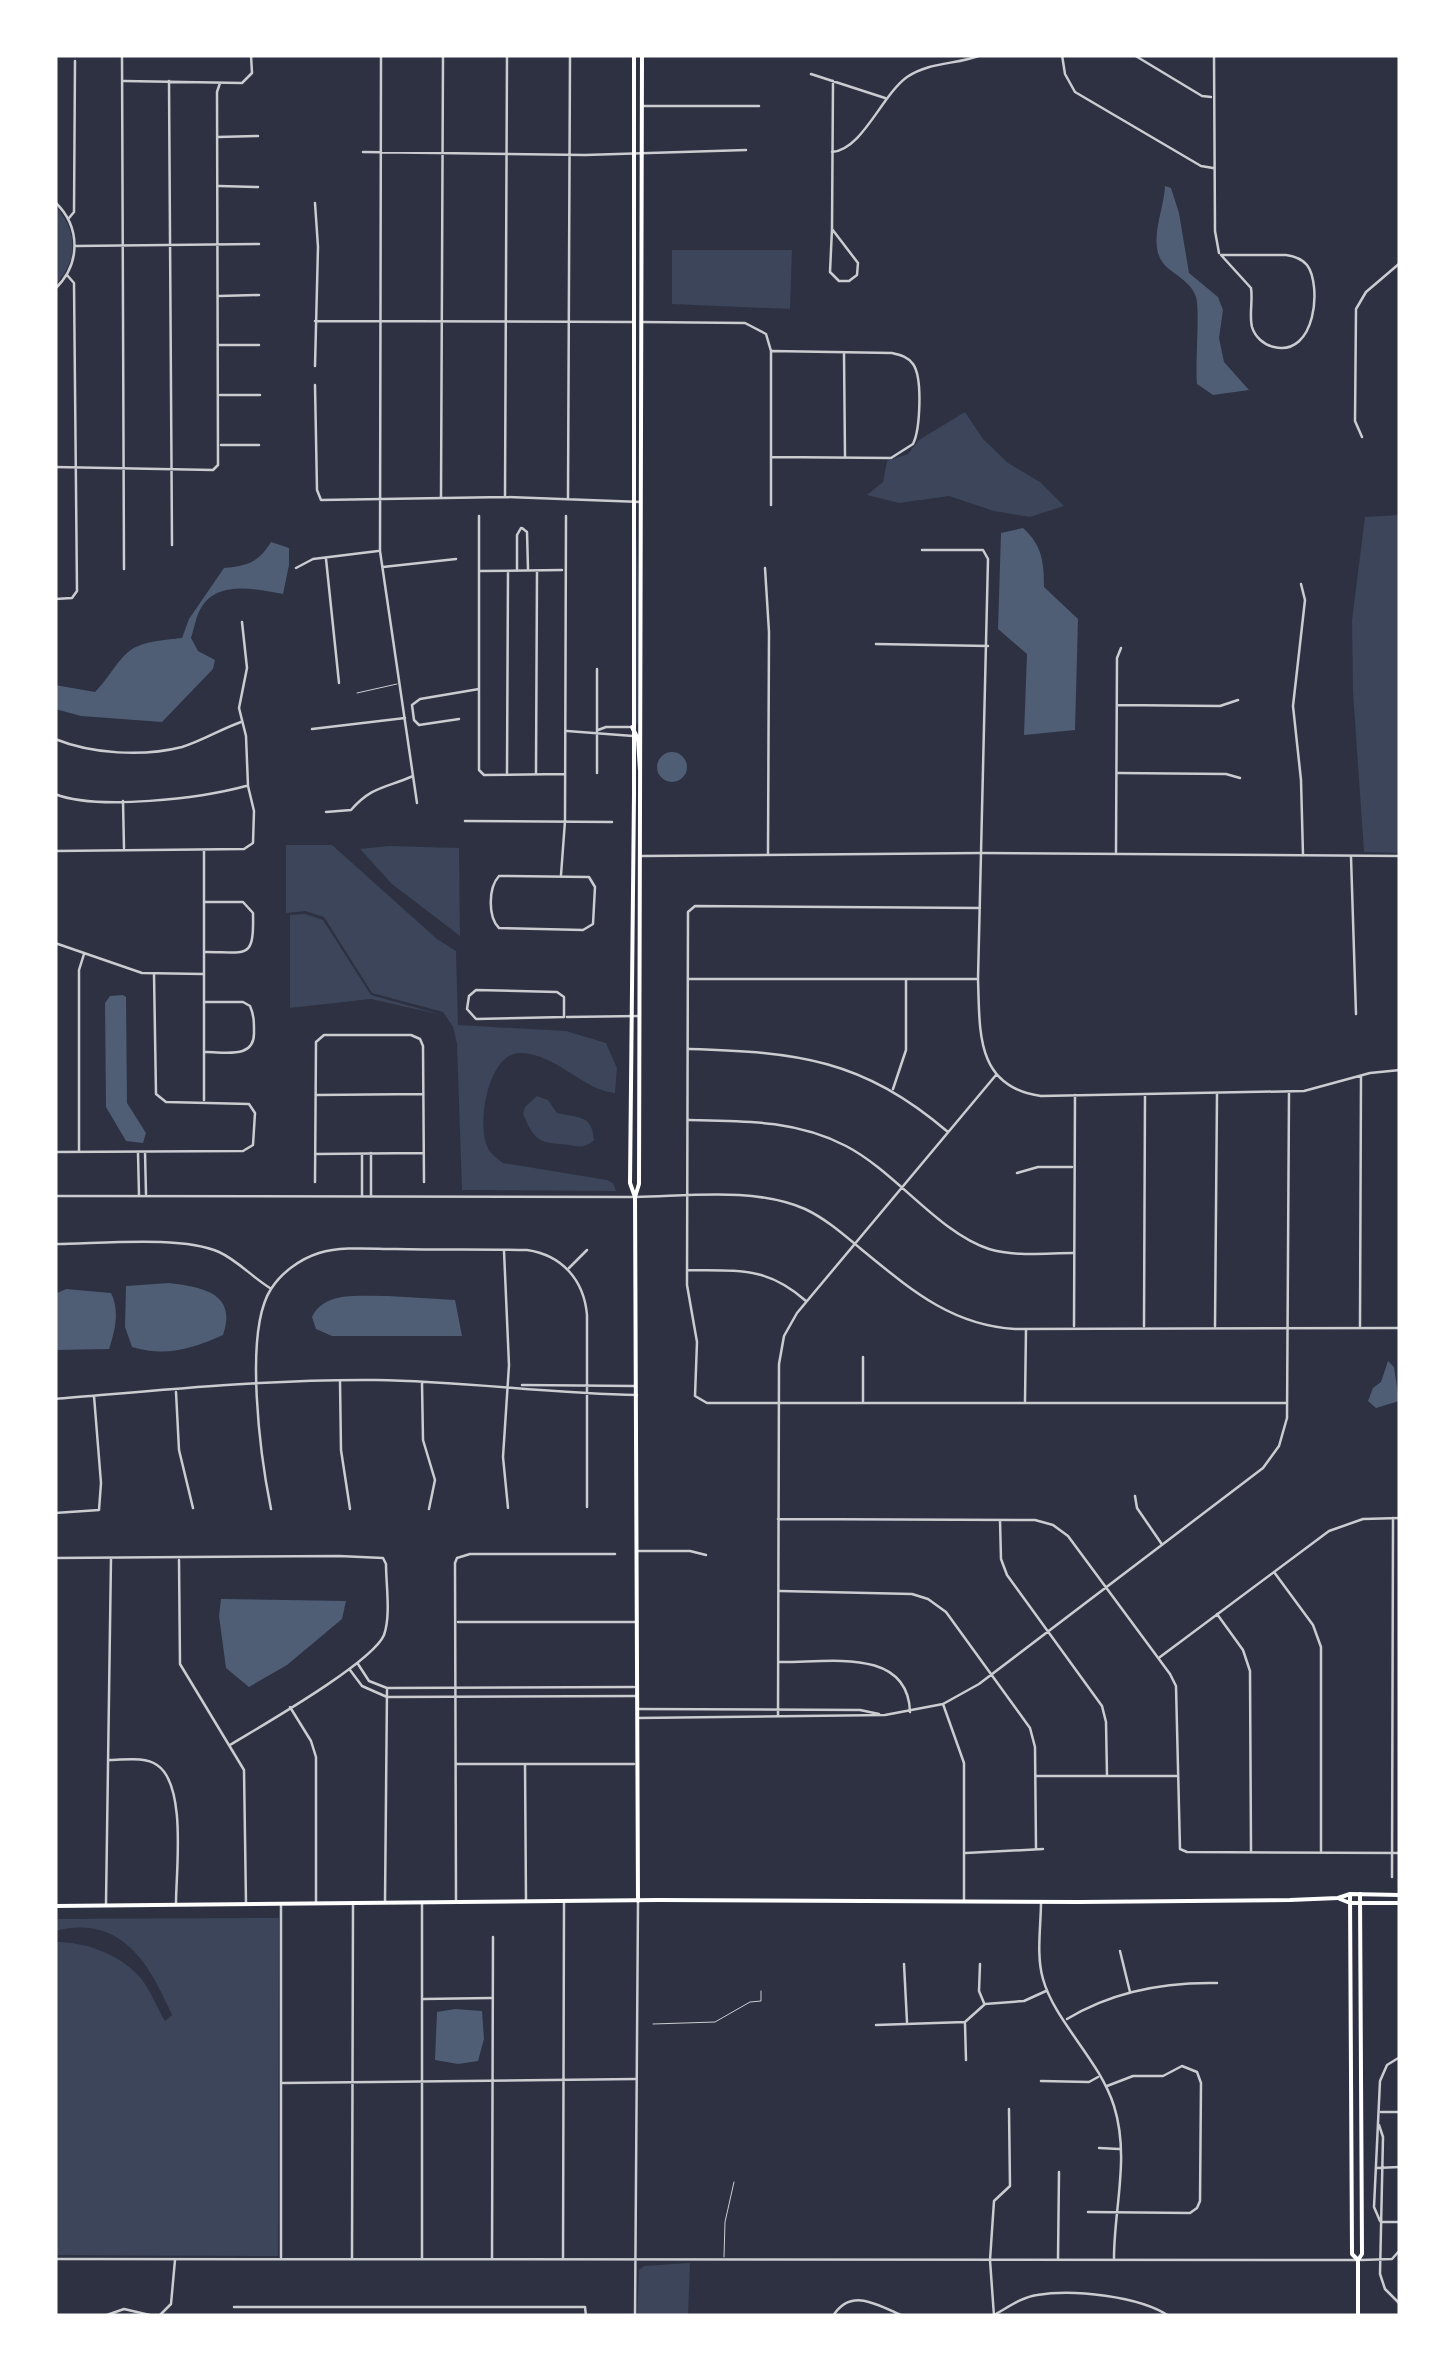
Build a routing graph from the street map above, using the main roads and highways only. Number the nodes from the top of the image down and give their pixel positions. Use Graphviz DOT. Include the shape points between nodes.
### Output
graph roads {
  1 [pos="634,55"];
  2 [pos="642,55"];
  3 [pos="636,732"];
  4 [pos="635,1197"];
  5 [pos="1350,1894"];
  6 [pos="1360,1894"];
  7 [pos="1400,1895"];
  8 [pos="1338,1898"];
  9 [pos="638,1900"];
  10 [pos="1350,1903"];
  11 [pos="1360,1903"];
  12 [pos="1400,1903"];
  13 [pos="55,1906"];
  14 [pos="1358,2260"];
  15 [pos="1358,2316"];
  1 -- 3 [label="main road"];
  2 -- 3 [label="main road"];
  3 -- 4 [label="main road" via="630,1183"];
  3 -- 4 [label="main road" via="642,776"];
  4 -- 9 [label="main road"];
  5 -- 6 [label="main road"];
  5 -- 8 [label="main road"];
  5 -- 10 [label="main road"];
  6 -- 7 [label="main road"];
  6 -- 11 [label="main road"];
  8 -- 9 [label="main road"];
  8 -- 10 [label="main road"];
  9 -- 13 [label="main road"];
  10 -- 11 [label="main road"];
  10 -- 14 [label="main road" via="1352,2254"];
  11 -- 12 [label="main road"];
  11 -- 14 [label="main road"];
  14 -- 15 [label="main road"];
}
